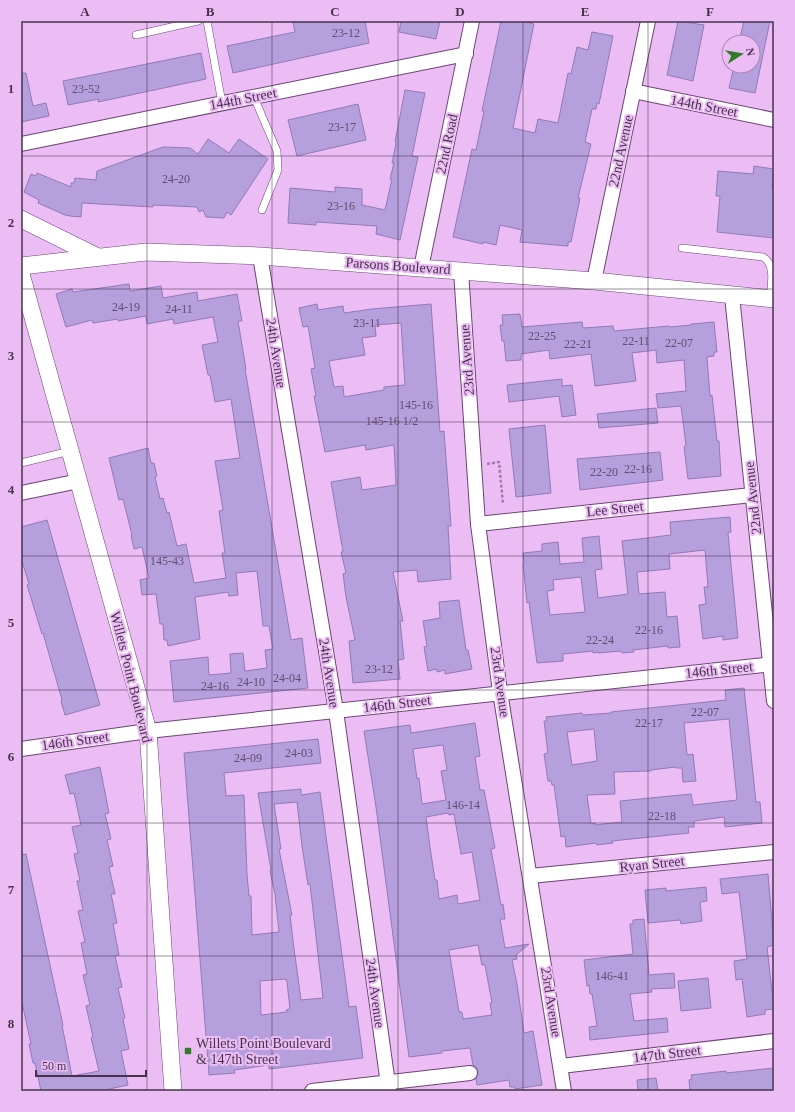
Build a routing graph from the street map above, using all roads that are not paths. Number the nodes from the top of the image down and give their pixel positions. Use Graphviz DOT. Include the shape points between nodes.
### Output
graph roads {
  1 [pos="198,21"];
  2 [pos="207,21"];
  3 [pos="472,21"];
  4 [pos="648,21"];
  5 [pos="136,34"];
  6 [pos="466,54"];
  7 [pos="633,91"];
  8 [pos="254,97"];
  9 [pos="222,103"];
  10 [pos="774,120"];
  11 [pos="21,144"];
  12 [pos="262,210"];
  13 [pos="21,219"];
  14 [pos="682,248"];
  15 [pos="260,256"];
  16 [pos="98,257"];
  17 [pos="21,266"];
  18 [pos="421,268"];
  19 [pos="461,271"];
  20 [pos="21,274"];
  21 [pos="594,281"];
  22 [pos="732,296"];
  23 [pos="772,299"];
  24 [pos="70,451"];
  25 [pos="21,463"];
  26 [pos="79,481"];
  27 [pos="21,493"];
  28 [pos="752,495"];
  29 [pos="478,524"];
  30 [pos="772,664"];
  31 [pos="500,692"];
  32 [pos="774,701"];
  33 [pos="336,711"];
  34 [pos="148,731"];
  35 [pos="21,749"];
  36 [pos="774,852"];
  37 [pos="530,876"];
  38 [pos="774,1041"];
  39 [pos="561,1066"];
  40 [pos="470,1073"];
  41 [pos="389,1086"];
  42 [pos="173,1091"];
  43 [pos="312,1091"];
  44 [pos="564,1091"];
  1 -- 5 [label="lane"];
  2 -- 9 [label="lane"];
  3 -- 6 [label="street, 22nd Road"];
  4 -- 7 [label="street, 22nd Avenue"];
  6 -- 8 [label="street, 144th Street"];
  6 -- 18 [label="street, 22nd Road"];
  7 -- 10 [label="street, 144th Street"];
  7 -- 21 [label="street, 22nd Avenue"];
  8 -- 9 [label="street, 144th Street"];
  8 -- 12 [label="lane" via="277,151 278,170"];
  9 -- 11 [label="street, 144th Street"];
  13 -- 16 [label="street"];
  14 -- 23 [label="lane" via="766,258 771,266"];
  15 -- 16 [label="street, Parsons Boulevard" via="146,252"];
  15 -- 18 [label="street, Parsons Boulevard"];
  15 -- 33 [label="street, 24th Avenue"];
  16 -- 17 [label="street, Parsons Boulevard"];
  18 -- 19 [label="street, Parsons Boulevard"];
  19 -- 21 [label="street, Parsons Boulevard"];
  19 -- 29 [label="street, 23rd Avenue"];
  20 -- 24 [label="street, Willets Point Boulevard"];
  21 -- 22 [label="street, Parsons Boulevard"];
  22 -- 23 [label="street, Parsons Boulevard"];
  22 -- 28 [label="street, 22nd Avenue"];
  24 -- 25 [label="lane"];
  24 -- 26 [label="street, Willets Point Boulevard"];
  26 -- 27 [label="street"];
  26 -- 34 [label="street, Willets Point Boulevard"];
  28 -- 29 [label="street, Lee Street"];
  28 -- 30 [label="street, 22nd Avenue"];
  29 -- 31 [label="street, 23rd Avenue"];
  30 -- 31 [label="street, 146th Street"];
  30 -- 32 [label="street, 22nd Avenue"];
  31 -- 33 [label="street, 146th Street"];
  31 -- 37 [label="street, 23rd Avenue"];
  33 -- 34 [label="street, 146th Street"];
  33 -- 41 [label="street, 24th Avenue"];
  34 -- 35 [label="street, 146th Street"];
  34 -- 42 [label="street, Willets Point Boulevard"];
  36 -- 37 [label="street, Ryan Street"];
  37 -- 39 [label="street, 23rd Avenue"];
  38 -- 39 [label="street, 147th Street"];
  39 -- 44 [label="street, 23rd Avenue"];
  40 -- 41 [label="street"];
  41 -- 43 [label="street"];
}
